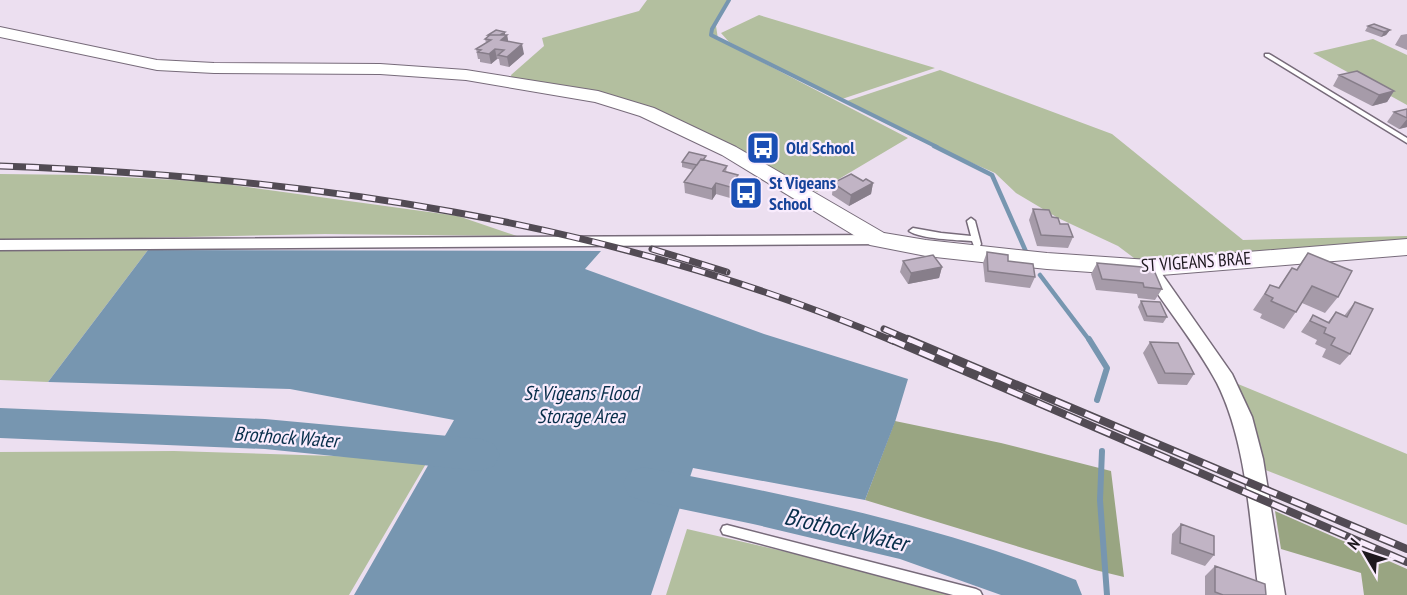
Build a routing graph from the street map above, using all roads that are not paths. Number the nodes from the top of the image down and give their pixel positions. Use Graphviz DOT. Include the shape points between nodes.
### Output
graph roads {
  1 [pos="0,32"];
  2 [pos="1267,55"];
  3 [pos="1407,141"];
  4 [pos="971,221"];
  5 [pos="913,231"];
  6 [pos="878,240"];
  7 [pos="0,245"];
  8 [pos="978,247"];
  9 [pos="1407,247"];
  10 [pos="1149,268"];
  11 [pos="728,530"];
  12 [pos="1275,594"];
  13 [pos="976,595"];
  1 -- 6 [label="street" via="157,65 380,69 448,74 598,97 647,112 729,151"];
  2 -- 3 [label="lane"];
  4 -- 8 [label="lane"];
  5 -- 8 [label="lane"];
  6 -- 7 [label="street"];
  6 -- 8 [label="street, ST VIGEANS BRAE"];
  8 -- 10 [label="street, ST VIGEANS BRAE" via="1097,266"];
  9 -- 10 [label="street, ST VIGEANS BRAE"];
  10 -- 12 [label="street" via="1225,379 1242,417"];
  11 -- 13 [label="lane"];
}
